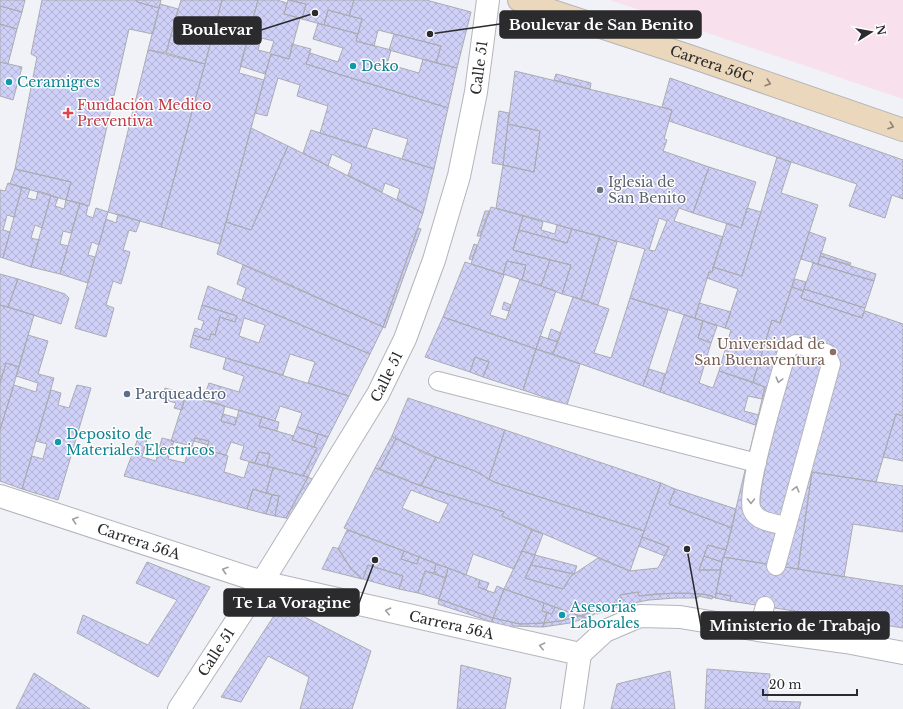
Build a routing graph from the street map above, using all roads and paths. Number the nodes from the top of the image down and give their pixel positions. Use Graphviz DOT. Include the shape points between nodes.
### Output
graph roads {
  1 [pos="488,0"];
  2 [pos="519,0"];
  3 [pos="903,130"];
  4 [pos="438,381"];
  5 [pos="757,463"];
  6 [pos="0,496"];
  7 [pos="786,526"];
  8 [pos="776,566"];
  9 [pos="262,582"];
  10 [pos="765,606"];
  11 [pos="758,630"];
  12 [pos="903,653"];
  13 [pos="580,654"];
  14 [pos="179,709"];
  15 [pos="572,709"];
  1 -- 9 [label="street, Calle 51" via="476,92 459,176 434,260 405,339 378,394"];
  2 -- 3 [label="street, Carrera 56C, one-way"];
  4 -- 5 [label="lane"];
  5 -- 7 [label="lane, one-way" via="751,509 758,518"];
  7 -- 5 [label="lane, one-way" via="831,364 826,353 796,344 788,348"];
  9 -- 6 [label="street, Carrera 56A, one-way"];
  7 -- 8 [label="lane"];
  13 -- 9 [label="street, Carrera 56A, one-way"];
  9 -- 14 [label="street, Calle 51"];
  10 -- 11 [label="lane"];
  11 -- 12 [label="street"];
  11 -- 13 [label="street" via="680,617 640,616 605,631"];
  13 -- 15 [label="street"];
}
